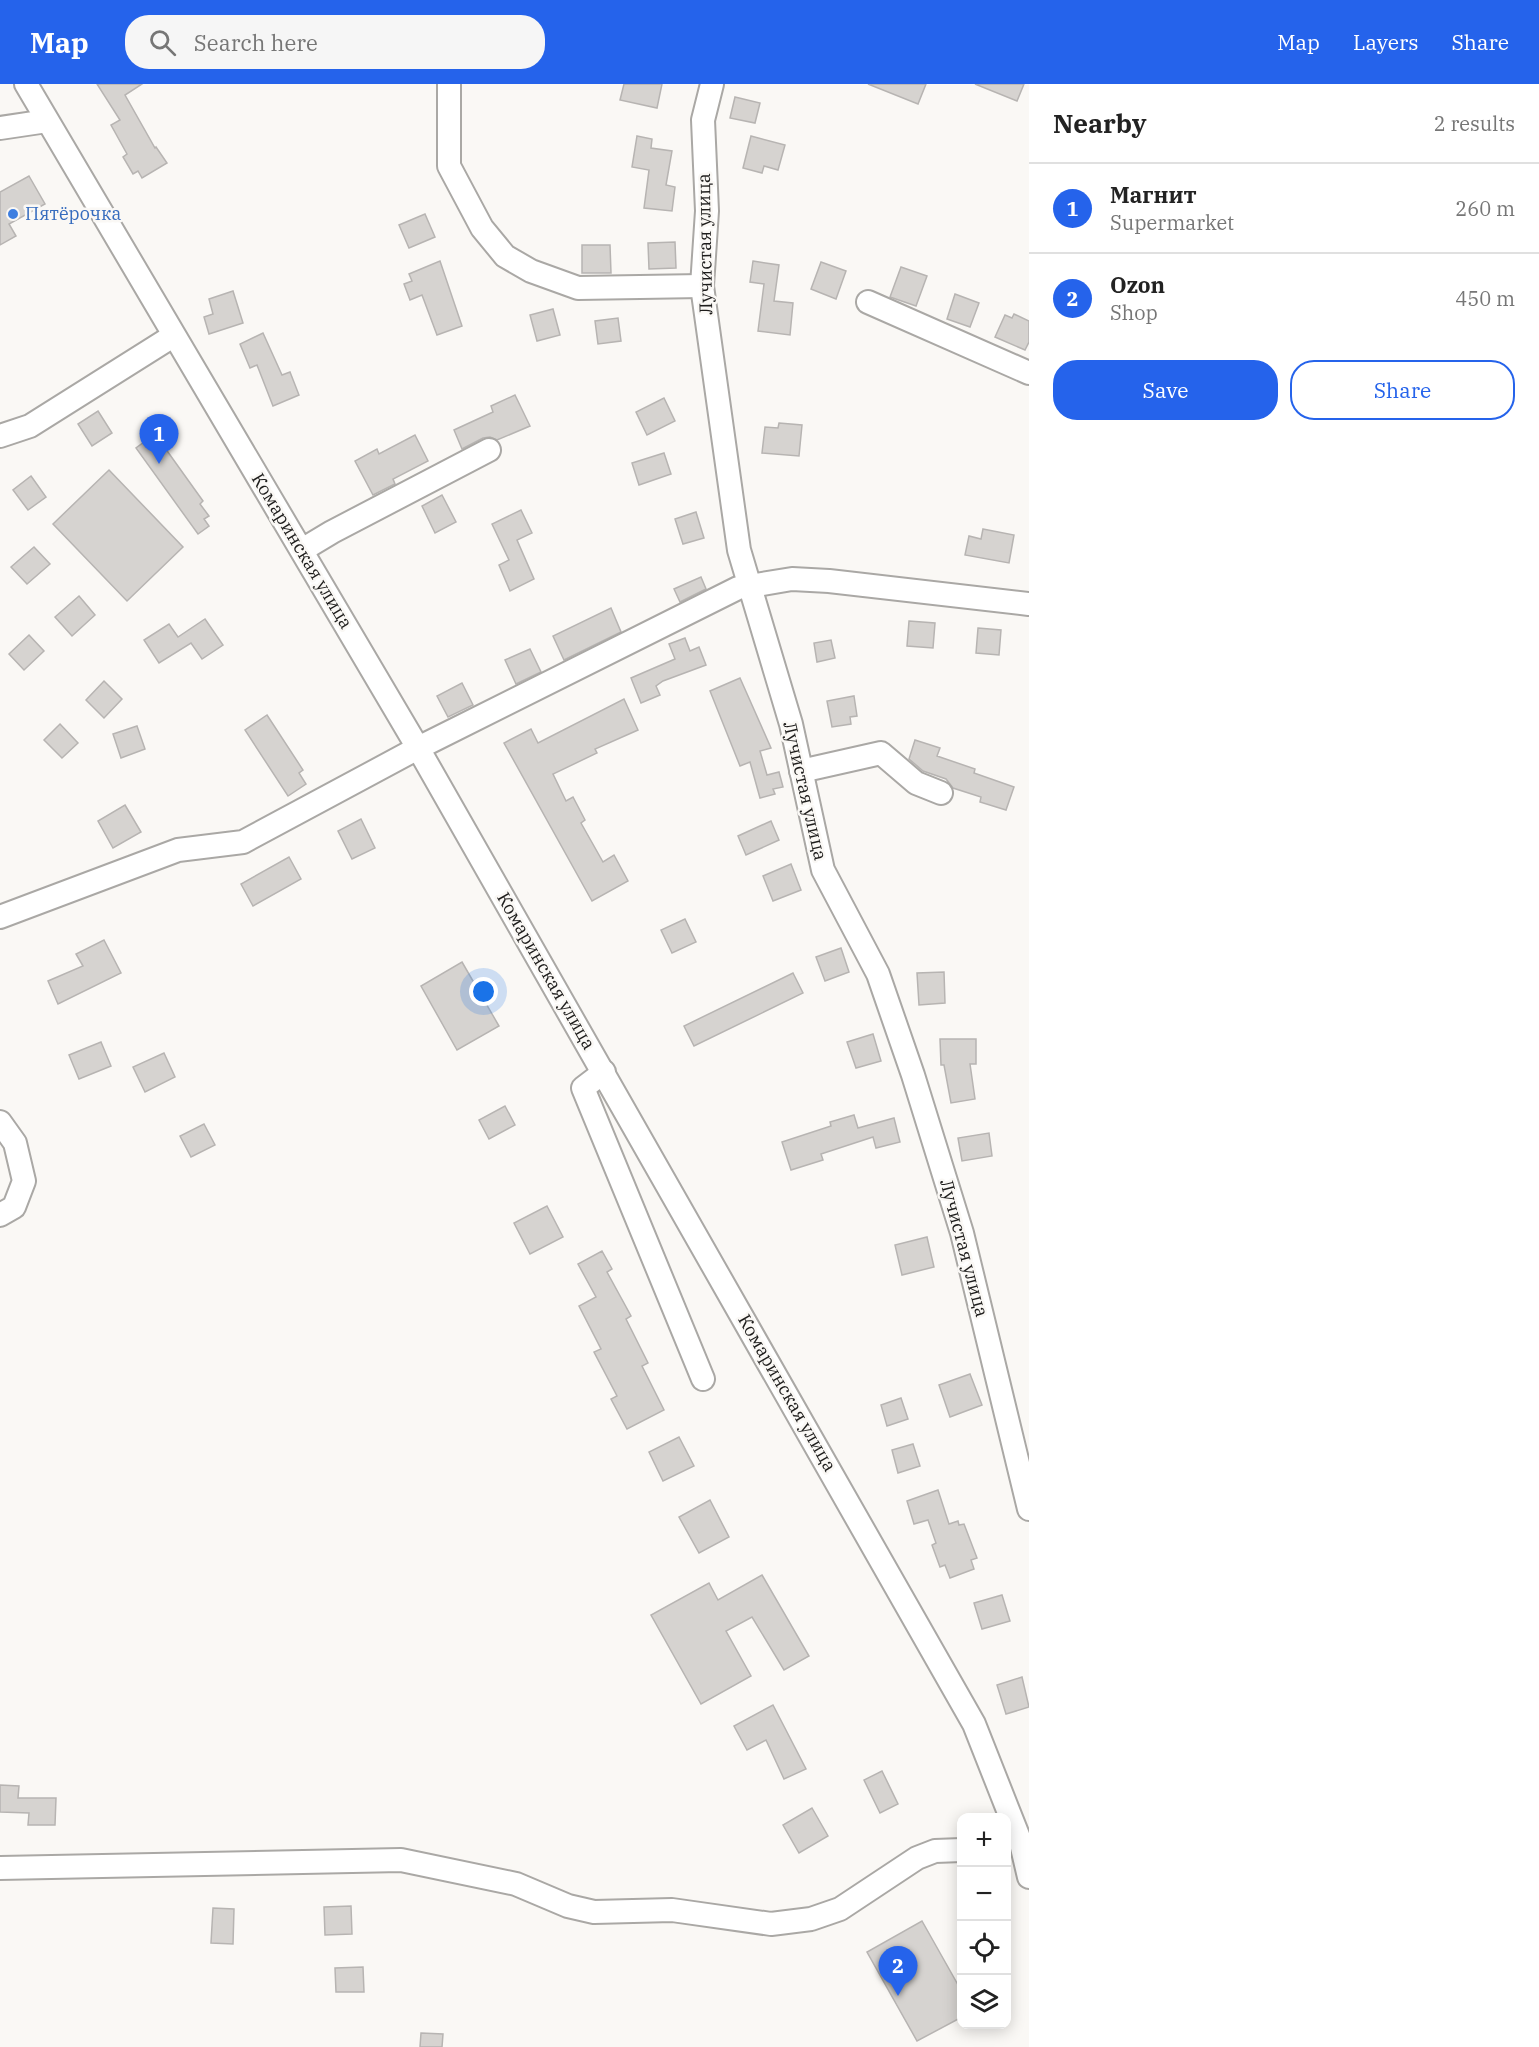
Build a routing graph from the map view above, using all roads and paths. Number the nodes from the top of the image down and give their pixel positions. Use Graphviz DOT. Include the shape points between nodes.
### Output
graph roads {
  1 [pos="26,84"];
  2 [pos="449,84"];
  3 [pos="712,84"];
  4 [pos="47,121"];
  5 [pos="0,128"];
  6 [pos="702,286"];
  7 [pos="868,303"];
  8 [pos="173,336"];
  9 [pos="1029,373"];
  10 [pos="0,436"];
  11 [pos="489,450"];
  12 [pos="302,550"];
  13 [pos="747,585"];
  14 [pos="1029,604"];
  15 [pos="418,748"];
  16 [pos="801,771"];
  17 [pos="941,793"];
  18 [pos="0,917"];
  19 [pos="604,1072"];
  20 [pos="0,1122"];
  21 [pos="0,1215"];
  22 [pos="703,1379"];
  23 [pos="1029,1509"];
  24 [pos="1025,1841"];
  25 [pos="957,1850"];
  26 [pos="0,1868"];
  27 [pos="1029,1877"];
  1 -- 4 [label="street, Комаринская улица"];
  2 -- 6 [label="street" via="448,166 482,228 505,256 531,271 578,288"];
  3 -- 6 [label="street, Лучистая улица" via="703,120 707,211"];
  4 -- 5 [label="street"];
  4 -- 8 [label="street, Комаринская улица"];
  6 -- 13 [label="street, Лучистая улица" via="737,539"];
  7 -- 9 [label="street"];
  8 -- 10 [label="street" via="30,426"];
  8 -- 12 [label="street, Комаринская улица"];
  11 -- 12 [label="street"];
  12 -- 15 [label="street, Комаринская улица"];
  13 -- 14 [label="street" via="792,579 829,581"];
  13 -- 15 [label="street"];
  13 -- 16 [label="street, Лучистая улица" via="791,724"];
  15 -- 18 [label="street" via="243,842 178,850"];
  15 -- 19 [label="street, Комаринская улица"];
  16 -- 17 [label="street" via="881,753 916,783"];
  16 -- 23 [label="street, Лучистая улица" via="823,870 878,974 963,1233"];
  19 -- 22 [label="street" via="583,1088"];
  19 -- 24 [label="street, Комаринская улица" via="974,1724"];
  20 -- 21 [label="street" via="15,1143 24,1181 14,1207"];
  24 -- 27 [label="street, Комаринская улица"];
  25 -- 26 [label="street" via="935,1851 917,1858 840,1909 811,1919 771,1924 672,1910 594,1912 568,1906 516,1884 401,1860"];
}
